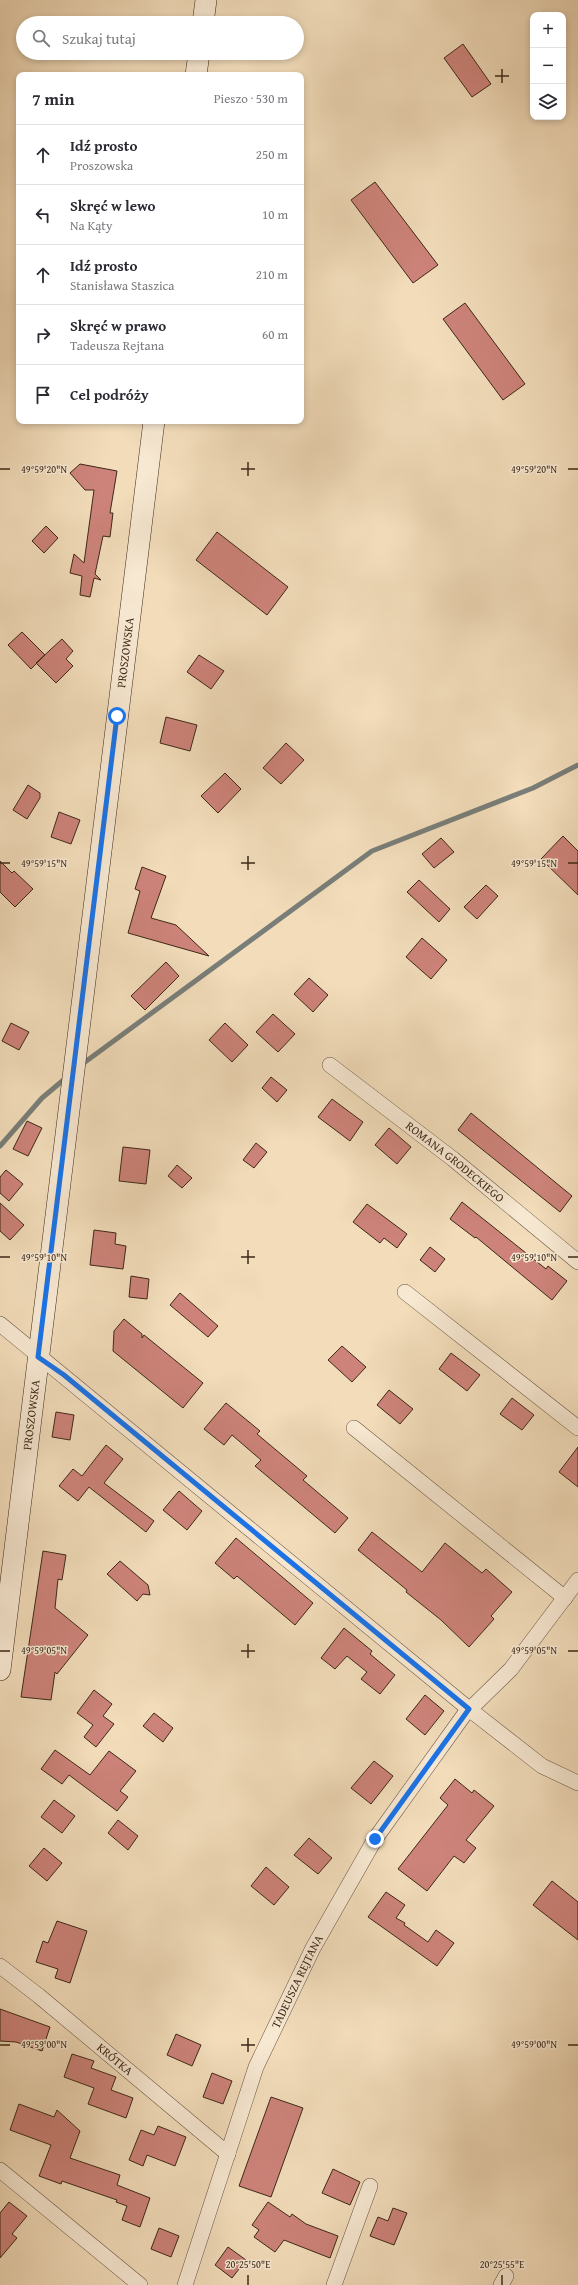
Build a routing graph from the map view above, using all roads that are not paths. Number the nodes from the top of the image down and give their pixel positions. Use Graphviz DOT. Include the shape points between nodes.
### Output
graph roads {
  1 [pos="206,0"];
  2 [pos="204,16"];
  3 [pos="198,60"];
  4 [pos="196,72"];
  5 [pos="154,424"];
  6 [pos="330,1065"];
  7 [pos="578,1262"];
  8 [pos="405,1292"];
  9 [pos="0,1324"];
  10 [pos="38,1357"];
  11 [pos="354,1428"];
  12 [pos="578,1428"];
  13 [pos="578,1580"];
  14 [pos="564,1598"];
  15 [pos="0,1670"];
  16 [pos="469,1709"];
  17 [pos="578,1783"];
  18 [pos="0,1966"];
  19 [pos="228,2154"];
  20 [pos="0,2170"];
  21 [pos="370,2186"];
  22 [pos="140,2285"];
  23 [pos="185,2285"];
  24 [pos="334,2285"];
  1 -- 2 [label="main road"];
  3 -- 4 [label="main road"];
  5 -- 10 [label="main road, PROSZOWSKA"];
  6 -- 7 [label="street, ROMANA GRODECKIEGO" via="453,1159"];
  8 -- 12 [label="street"];
  9 -- 10 [label="street"];
  10 -- 15 [label="main road, PROSZOWSKA"];
  10 -- 16 [label="street" via="64,1375"];
  11 -- 14 [label="street"];
  13 -- 14 [label="street"];
  14 -- 16 [label="street" via="511,1669"];
  16 -- 17 [label="street" via="542,1766"];
  16 -- 19 [label="street, TADEUSZA REJTANA" via="375,1839 313,1948 256,2067"];
  18 -- 19 [label="street, KRÓTKA"];
  19 -- 23 [label="street, TADEUSZA REJTANA"];
  20 -- 22 [label="street"];
  21 -- 24 [label="street"];
}
